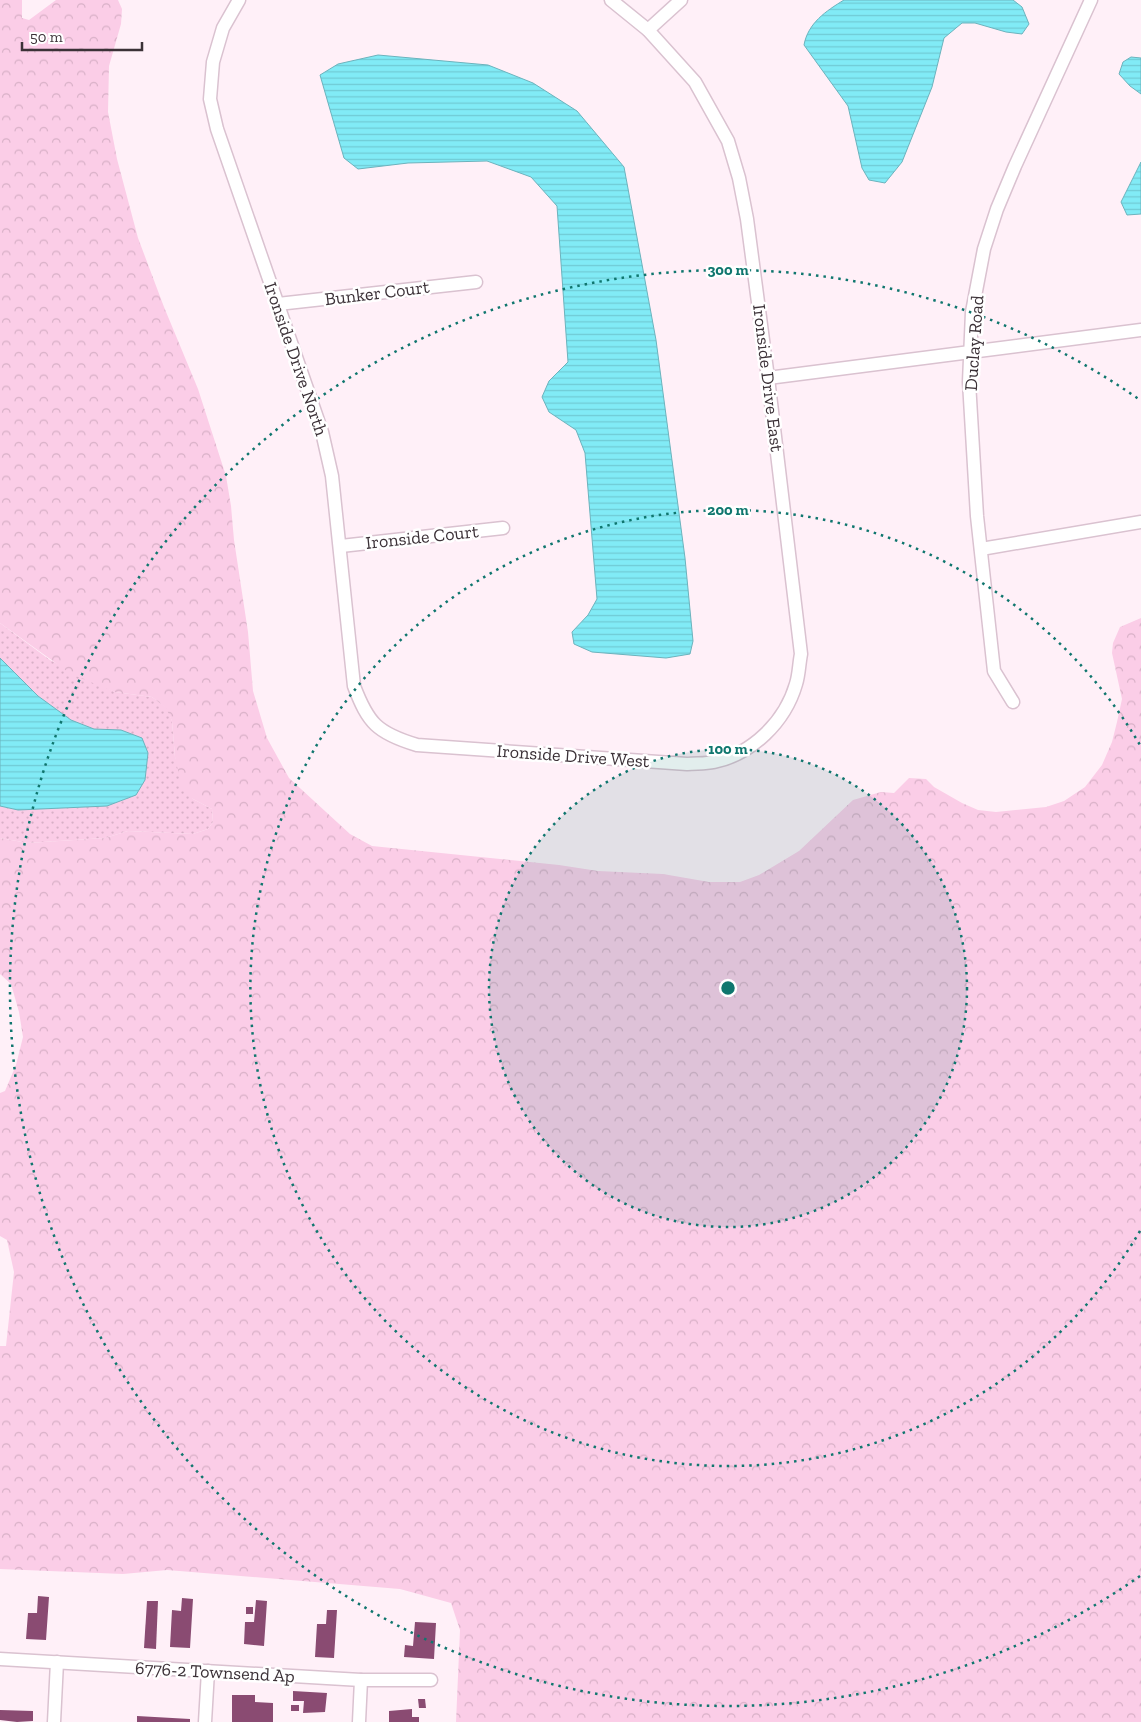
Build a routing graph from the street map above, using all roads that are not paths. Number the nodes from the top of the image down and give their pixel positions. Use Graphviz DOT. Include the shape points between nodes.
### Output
graph roads {
  1 [pos="239,0"];
  2 [pos="611,0"];
  3 [pos="681,0"];
  4 [pos="1091,0"];
  5 [pos="648,30"];
  6 [pos="476,282"];
  7 [pos="278,304"];
  8 [pos="1141,330"];
  9 [pos="970,353"];
  10 [pos="768,378"];
  11 [pos="1141,522"];
  12 [pos="504,528"];
  13 [pos="341,546"];
  14 [pos="981,549"];
  15 [pos="1013,702"];
  16 [pos="376,726"];
  17 [pos="767,733"];
  18 [pos="0,1659"];
  19 [pos="57,1662"];
  20 [pos="208,1671"];
  21 [pos="361,1680"];
  22 [pos="431,1680"];
  23 [pos="54,1722"];
  24 [pos="205,1722"];
  25 [pos="359,1722"];
  1 -- 7 [label="street, Ironside Drive North" via="223,28 212,62 210,99 217,130"];
  2 -- 5 [label="street, Ironside Drive East"];
  3 -- 5 [label="street"];
  4 -- 9 [label="street, Duclay Road" via="997,209 984,249 972,312"];
  5 -- 10 [label="street, Ironside Drive East" via="695,82 728,141 747,219"];
  6 -- 7 [label="street, Bunker Court"];
  7 -- 13 [label="street, Ironside Drive North" via="322,432 332,476"];
  8 -- 9 [label="street"];
  9 -- 10 [label="street"];
  9 -- 14 [label="street, Duclay Road"];
  10 -- 17 [label="street, Ironside Drive East" via="801,654 796,684 783,713"];
  11 -- 14 [label="street"];
  12 -- 13 [label="street, Ironside Court"];
  13 -- 16 [label="street, Ironside Drive North" via="354,686 363,710"];
  14 -- 15 [label="street, Duclay Road" via="994,671"];
  16 -- 17 [label="street, Ironside Drive West" via="396,739 416,745 687,764 714,762 744,751"];
  18 -- 19 [label="street, 6776-2 Townsend Ap"];
  19 -- 20 [label="street, 6776-2 Townsend Ap"];
  19 -- 23 [label="street"];
  20 -- 21 [label="street, 6776-2 Townsend Ap"];
  20 -- 24 [label="street"];
  21 -- 22 [label="street, 6776-2 Townsend Ap"];
  21 -- 25 [label="street"];
}
